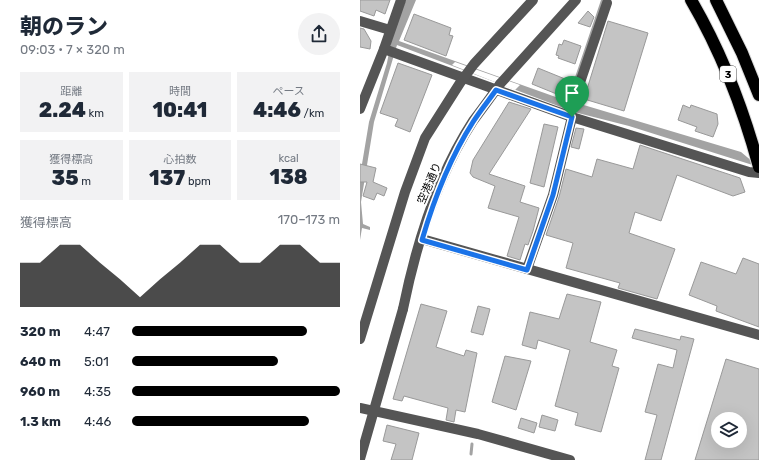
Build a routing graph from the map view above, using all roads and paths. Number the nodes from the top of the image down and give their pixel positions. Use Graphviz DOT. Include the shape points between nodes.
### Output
graph roads {
  1 [pos="400,0"];
  2 [pos="533,0"];
  3 [pos="576,0"];
  4 [pos="691,0"];
  5 [pos="716,0"];
  6 [pos="607,3"];
  7 [pos="360,21"];
  8 [pos="390,30"];
  9 [pos="390,51"];
  10 [pos="463,78"];
  11 [pos="496,90"];
  12 [pos="759,96"];
  13 [pos="360,109"];
  14 [pos="571,115"];
  15 [pos="759,167"];
  16 [pos="759,173"];
  17 [pos="422,240"];
  18 [pos="527,270"];
  19 [pos="759,335"];
  20 [pos="360,339"];
  21 [pos="360,408"];
  22 [pos="374,411"];
  23 [pos="360,417"];
  24 [pos="360,459"];
  25 [pos="570,460"];
  1 -- 8 [label="street"];
  2 -- 10 [label="street"];
  3 -- 11 [label="street, 空港通り, bridge"];
  4 -- 15 [label="highway, 3" via="731,82"];
  5 -- 12 [label="highway, 3" via="742,53"];
  6 -- 14 [label="street"];
  7 -- 8 [label="street"];
  8 -- 9 [label="street"];
  9 -- 10 [label="street"];
  9 -- 13 [label="street"];
  10 -- 11 [label="street"];
  10 -- 20 [label="street" via="425,138 398,214"];
  11 -- 14 [label="street"];
  11 -- 17 [label="street, 空港通り, bridge" via="473,122 451,162 433,204"];
  14 -- 16 [label="street"];
  14 -- 18 [label="street" via="553,195"];
  17 -- 18 [label="street"];
  17 -- 22 [label="street, 空港通り, bridge"];
  18 -- 19 [label="street"];
  21 -- 22 [label="street"];
  22 -- 23 [label="street" via="364,410"];
  22 -- 24 [label="street, 空港通り"];
  22 -- 25 [label="street" via="478,434"];
}
